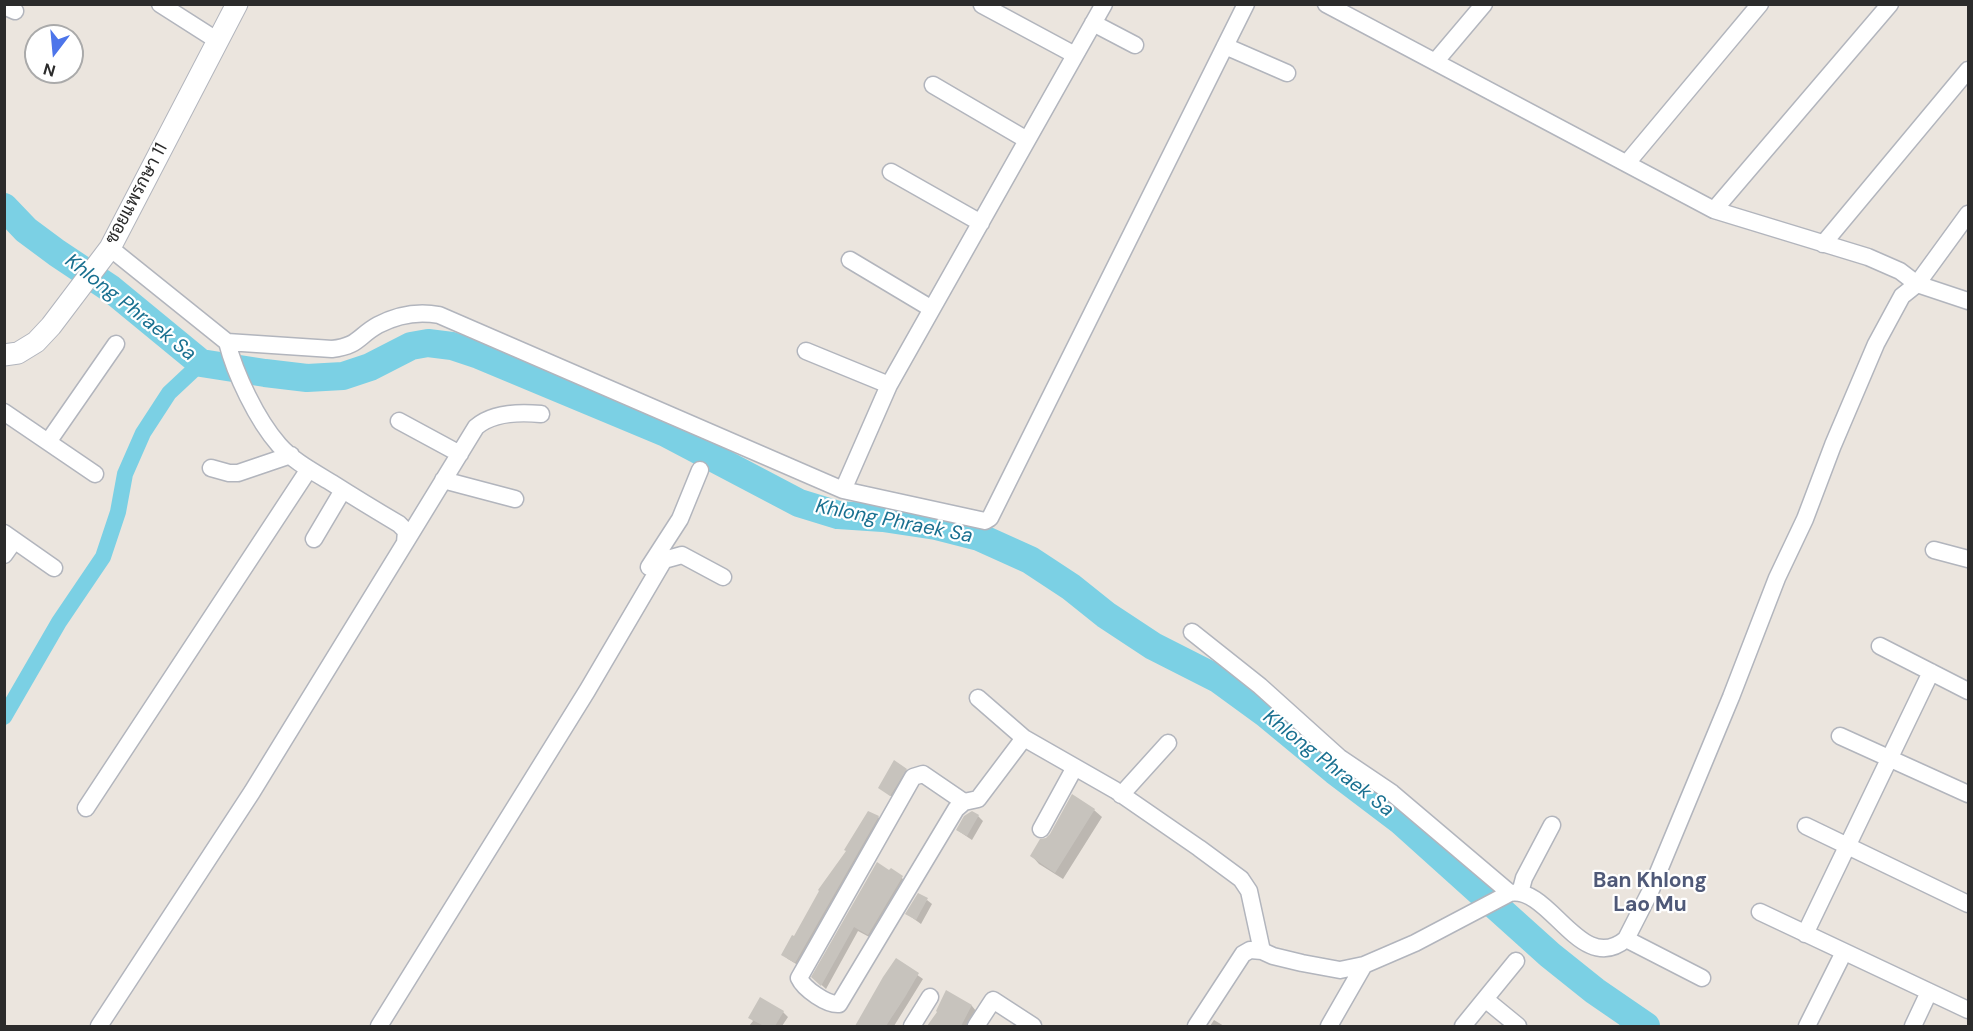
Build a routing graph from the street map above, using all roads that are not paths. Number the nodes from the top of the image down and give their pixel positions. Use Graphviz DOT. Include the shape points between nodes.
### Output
graph roads {
  1 [pos="160,4"];
  2 [pos="1104,4"];
  3 [pos="1246,4"];
  4 [pos="1326,4"];
  5 [pos="1760,4"];
  6 [pos="1890,4"];
  7 [pos="982,5"];
  8 [pos="1482,5"];
  9 [pos="229,7"];
  10 [pos="1093,23"];
  11 [pos="218,41"];
  12 [pos="1135,45"];
  13 [pos="1225,46"];
  14 [pos="1075,55"];
  15 [pos="1435,62"];
  16 [pos="1968,70"];
  17 [pos="1287,73"];
  18 [pos="933,86"];
  19 [pos="1027,140"];
  20 [pos="1627,163"];
  21 [pos="891,172"];
  22 [pos="1714,210"];
  23 [pos="1968,214"];
  24 [pos="981,223"];
  25 [pos="1823,243"];
  26 [pos="105,254"];
  27 [pos="850,260"];
  28 [pos="1917,284"];
  29 [pos="1968,301"];
  30 [pos="932,309"];
  31 [pos="116,344"];
  32 [pos="229,350"];
  33 [pos="806,351"];
  34 [pos="4,355"];
  35 [pos="889,385"];
  36 [pos="4,412"];
  37 [pos="541,414"];
  38 [pos="399,421"];
  39 [pos="48,442"];
  40 [pos="460,453"];
  41 [pos="291,455"];
  42 [pos="211,468"];
  43 [pos="309,469"];
  44 [pos="700,470"];
  45 [pos="95,474"];
  46 [pos="443,480"];
  47 [pos="343,490"];
  48 [pos="843,490"];
  49 [pos="515,499"];
  50 [pos="9,537"];
  51 [pos="314,539"];
  52 [pos="405,543"];
  53 [pos="1934,550"];
  54 [pos="4,555"];
  55 [pos="1968,559"];
  56 [pos="54,568"];
  57 [pos="723,577"];
  58 [pos="639,601"];
  59 [pos="1192,632"];
  60 [pos="1880,646"];
  61 [pos="1931,672"];
  62 [pos="1968,691"];
  63 [pos="978,698"];
  64 [pos="1840,736"];
  65 [pos="1024,738"];
  66 [pos="1168,743"];
  67 [pos="1890,758"];
  68 [pos="1075,767"];
  69 [pos="1968,794"];
  70 [pos="1121,795"];
  71 [pos="964,802"];
  72 [pos="86,808"];
  73 [pos="1552,825"];
  74 [pos="1806,826"];
  75 [pos="1041,829"];
  76 [pos="1848,846"];
  77 [pos="1511,894"];
  78 [pos="1968,903"];
  79 [pos="1760,912"];
  80 [pos="1805,934"];
  81 [pos="1626,939"];
  82 [pos="1262,951"];
  83 [pos="1844,952"];
  84 [pos="1516,960"];
  85 [pos="1364,965"];
  86 [pos="1702,978"];
  87 [pos="1929,992"];
  88 [pos="930,997"];
  89 [pos="1485,999"];
  90 [pos="1968,1010"];
  91 [pos="99,1026"];
  92 [pos="379,1026"];
  93 [pos="912,1026"];
  94 [pos="976,1026"];
  95 [pos="1033,1026"];
  96 [pos="1196,1026"];
  97 [pos="1329,1026"];
  98 [pos="1463,1026"];
  99 [pos="1518,1026"];
  100 [pos="1807,1026"];
  101 [pos="1913,1026"];
  1 -- 11 [label="street"];
  2 -- 10 [label="street"];
  3 -- 13 [label="street"];
  4 -- 15 [label="street"];
  5 -- 20 [label="street"];
  6 -- 22 [label="street"];
  7 -- 14 [label="street"];
  8 -- 15 [label="street"];
  9 -- 11 [label="street, ซอยแพรกษา 11"];
  10 -- 12 [label="street"];
  10 -- 14 [label="street"];
  11 -- 26 [label="street, ซอยแพรกษา 11"];
  13 -- 17 [label="street"];
  13 -- 48 [label="street" via="990,518 978,520"];
  14 -- 19 [label="street"];
  15 -- 20 [label="street"];
  16 -- 25 [label="street"];
  18 -- 19 [label="street"];
  19 -- 24 [label="street"];
  20 -- 22 [label="street"];
  21 -- 24 [label="street"];
  22 -- 25 [label="street"];
  23 -- 28 [label="street"];
  24 -- 30 [label="street"];
  25 -- 28 [label="street" via="1868,257 1900,271"];
  26 -- 32 [label="street"];
  26 -- 34 [label="street, ซอยแพรกษา 11" via="36,342 18,353"];
  27 -- 30 [label="street"];
  28 -- 29 [label="street"];
  28 -- 81 [label="street" via="1902,296 1876,344 1650,892"];
  30 -- 35 [label="street"];
  31 -- 39 [label="street"];
  32 -- 41 [label="street" via="271,435"];
  32 -- 48 [label="street" via="346,348 378,325 425,312"];
  33 -- 35 [label="street"];
  35 -- 48 [label="street"];
  36 -- 39 [label="street"];
  37 -- 40 [label="street" via="506,414 483,421"];
  38 -- 40 [label="street"];
  39 -- 45 [label="street"];
  40 -- 46 [label="street"];
  41 -- 42 [label="street" via="238,473"];
  41 -- 43 [label="street"];
  43 -- 47 [label="street"];
  43 -- 72 [label="street"];
  44 -- 58 [label="street" via="680,519 641,580"];
  46 -- 49 [label="street"];
  46 -- 52 [label="street"];
  47 -- 51 [label="street"];
  47 -- 52 [label="street" via="399,524 406,531"];
  50 -- 54 [label="street"];
  50 -- 56 [label="street"];
  52 -- 91 [label="street" via="252,792"];
  53 -- 55 [label="street"];
  57 -- 58 [label="street" via="682,555 671,557 664,560"];
  58 -- 92 [label="street"];
  59 -- 77 [label="street" via="1340,758 1392,793"];
  60 -- 61 [label="street"];
  61 -- 62 [label="street"];
  61 -- 67 [label="street"];
  63 -- 65 [label="street"];
  64 -- 67 [label="street"];
  65 -- 68 [label="street"];
  65 -- 71 [label="street" via="978,799"];
  66 -- 70 [label="street"];
  67 -- 69 [label="street"];
  67 -- 76 [label="street"];
  68 -- 70 [label="street"];
  68 -- 75 [label="street"];
  70 -- 82 [label="street" via="1241,879 1249,891"];
  71 -- 71 [label="street" via="949,819 839,1004 831,1004 802,984 803,971 913,777 922,774"];
  73 -- 77 [label="street" via="1524,878"];
  74 -- 76 [label="street"];
  76 -- 78 [label="street"];
  76 -- 80 [label="street"];
  77 -- 81 [label="street" via="1538,902 1592,946 1611,947"];
  77 -- 85 [label="street"];
  79 -- 80 [label="street"];
  80 -- 83 [label="street"];
  81 -- 86 [label="street"];
  82 -- 85 [label="street" via="1340,970"];
  82 -- 96 [label="street" via="1243,954"];
  83 -- 87 [label="street"];
  83 -- 100 [label="street"];
  84 -- 89 [label="street"];
  85 -- 97 [label="street"];
  87 -- 90 [label="street"];
  87 -- 101 [label="street"];
  88 -- 93 [label="street"];
  89 -- 98 [label="street"];
  89 -- 99 [label="street"];
  94 -- 95 [label="street" via="993,1000"];
}
